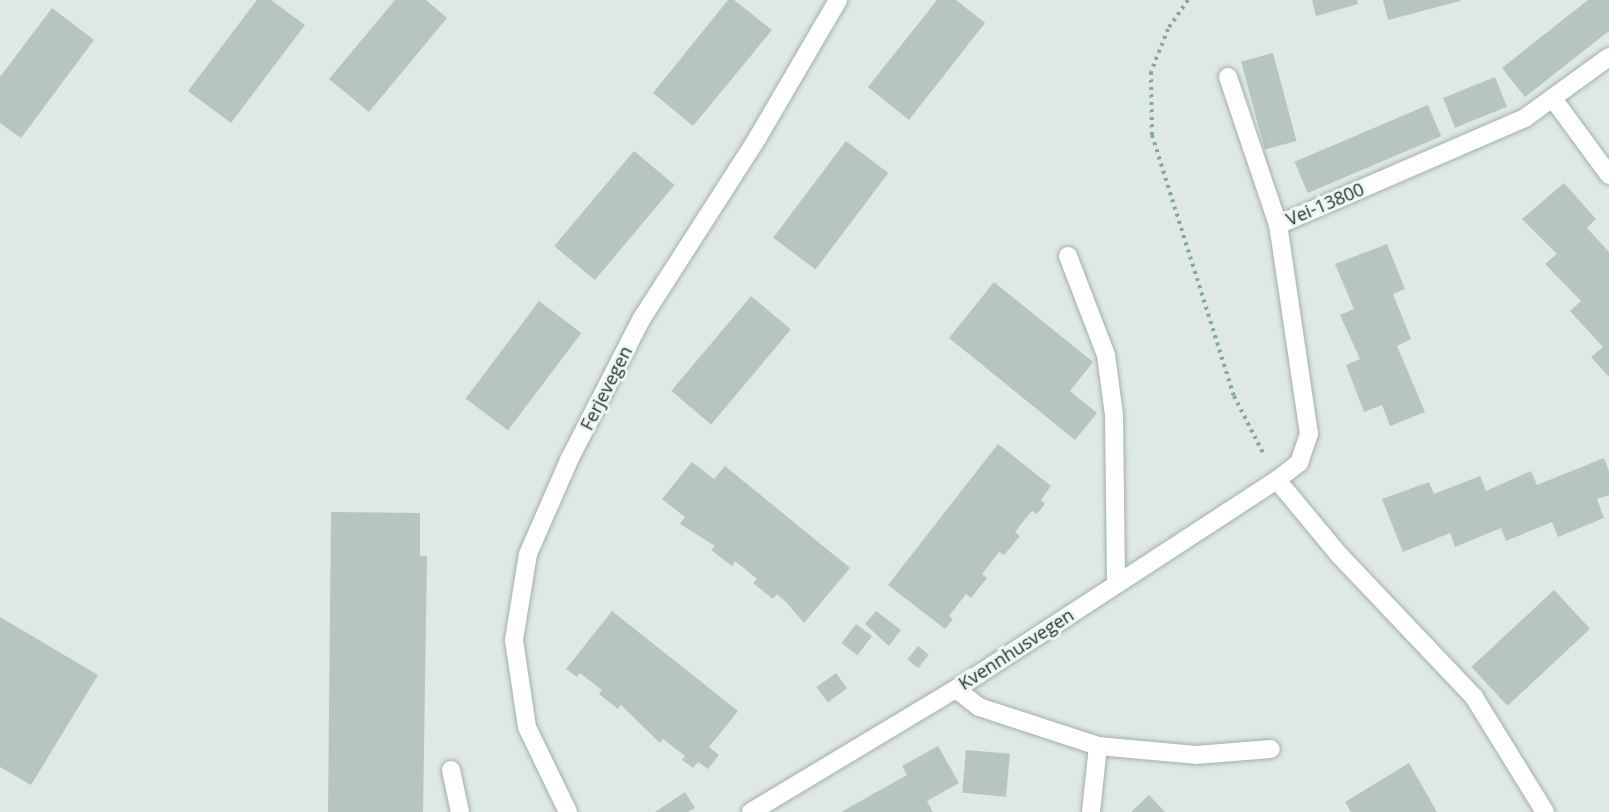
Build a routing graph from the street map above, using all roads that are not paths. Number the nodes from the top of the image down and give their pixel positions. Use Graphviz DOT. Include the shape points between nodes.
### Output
graph roads {
  1 [pos="838,0"];
  2 [pos="1609,57"];
  3 [pos="1228,77"];
  4 [pos="1554,100"];
  5 [pos="1609,175"];
  6 [pos="1278,225"];
  7 [pos="1068,256"];
  8 [pos="1277,480"];
  9 [pos="1116,583"];
  10 [pos="956,689"];
  11 [pos="1098,746"];
  12 [pos="1271,749"];
  13 [pos="451,770"];
  14 [pos="460,812"];
  15 [pos="568,812"];
  16 [pos="751,812"];
  17 [pos="1091,812"];
  18 [pos="1545,812"];
  1 -- 15 [label="street, Ferjevegen" via="758,137 642,318 569,460 528,554 514,640 527,727"];
  2 -- 4 [label="street, Vei-13800"];
  3 -- 6 [label="street"];
  4 -- 5 [label="street"];
  4 -- 6 [label="street, Vei-13800" via="1498,130"];
  6 -- 8 [label="street, Vei-13800" via="1309,434 1299,463"];
  7 -- 9 [label="street" via="1106,355 1114,415"];
  8 -- 9 [label="street, Kvennhusvegen"];
  8 -- 18 [label="street" via="1340,556 1474,697"];
  9 -- 10 [label="street, Kvennhusvegen"];
  10 -- 11 [label="street" via="979,707"];
  10 -- 16 [label="street, Kvennhusvegen"];
  11 -- 12 [label="street" via="1196,755"];
  11 -- 17 [label="street"];
  13 -- 14 [label="street"];
}
